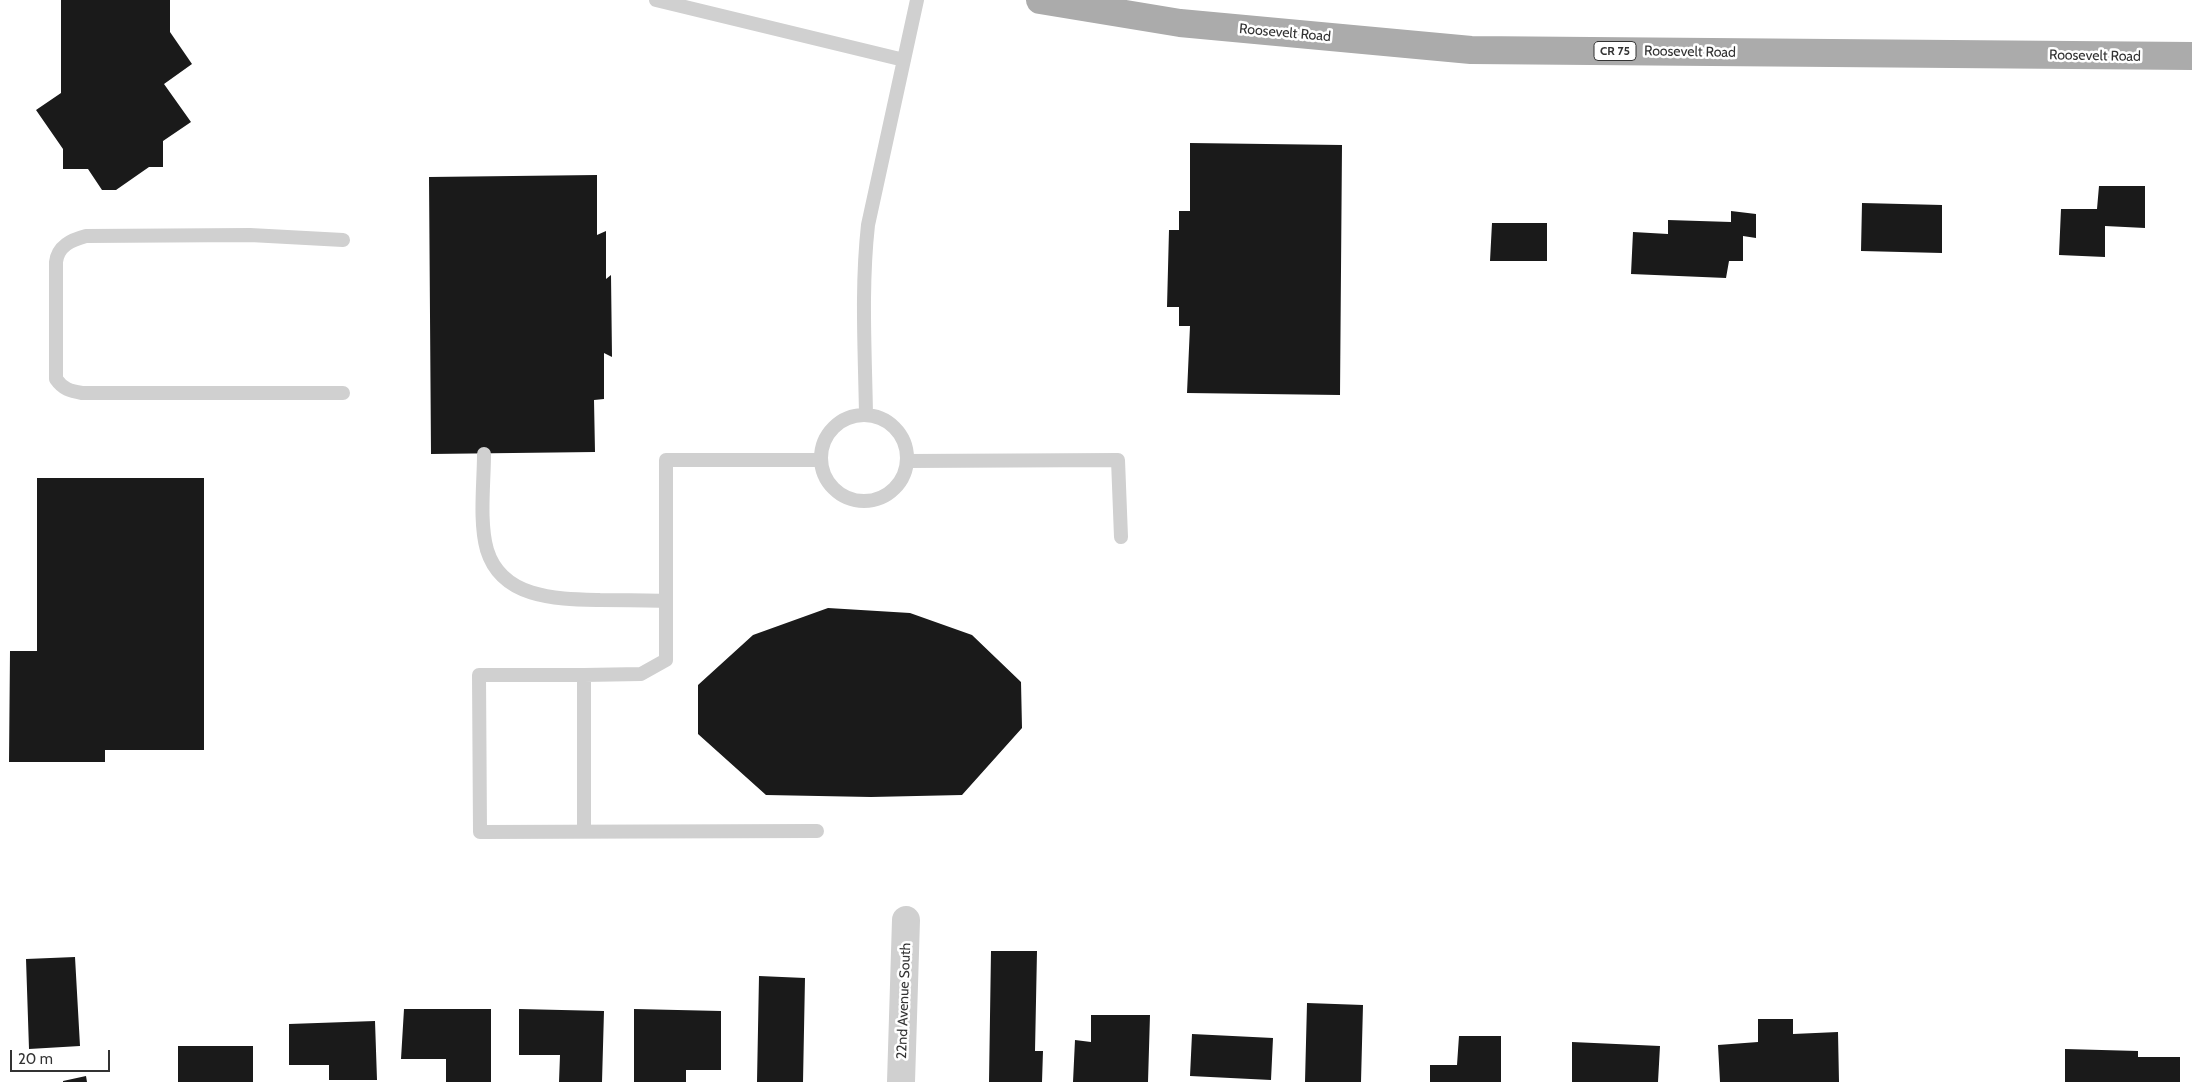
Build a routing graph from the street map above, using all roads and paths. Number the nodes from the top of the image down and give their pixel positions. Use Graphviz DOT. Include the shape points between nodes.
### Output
graph roads {
  1 [pos="656,0"];
  2 [pos="917,0"];
  3 [pos="1040,0"];
  4 [pos="2192,56"];
  5 [pos="904,60"];
  6 [pos="344,240"];
  7 [pos="343,393"];
  8 [pos="866,415"];
  9 [pos="484,454"];
  10 [pos="821,460"];
  11 [pos="907,461"];
  12 [pos="1121,537"];
  13 [pos="665,600"];
  14 [pos="584,675"];
  15 [pos="584,831"];
  16 [pos="817,831"];
  17 [pos="906,920"];
  18 [pos="901,1082"];
  1 -- 5 [label="lane"];
  2 -- 5 [label="lane"];
  3 -- 4 [label="main road, Roosevelt Road / CR 75" via="1180,23 1471,50"];
  5 -- 8 [label="lane" via="875,188 865,250"];
  6 -- 7 [label="lane" via="250,235 86,236 64,246 57,254 56,262 56,379 70,391"];
  8 -- 10 [label="lane" via="843,420 834,428 826,437"];
  8 -- 11 [label="lane" via="897,429 907,450"];
  9 -- 13 [label="lane" via="484,533 493,564 505,579 542,597"];
  10 -- 11 [label="lane" via="830,484 839,493 864,501 888,494 898,485"];
  10 -- 13 [label="lane" via="666,460"];
  11 -- 12 [label="lane" via="1118,460"];
  13 -- 14 [label="lane" via="666,660 641,674"];
  14 -- 15 [label="lane"];
  14 -- 15 [label="lane" via="479,675 480,832"];
  15 -- 16 [label="lane"];
  17 -- 18 [label="street, 22nd Avenue South"];
}
